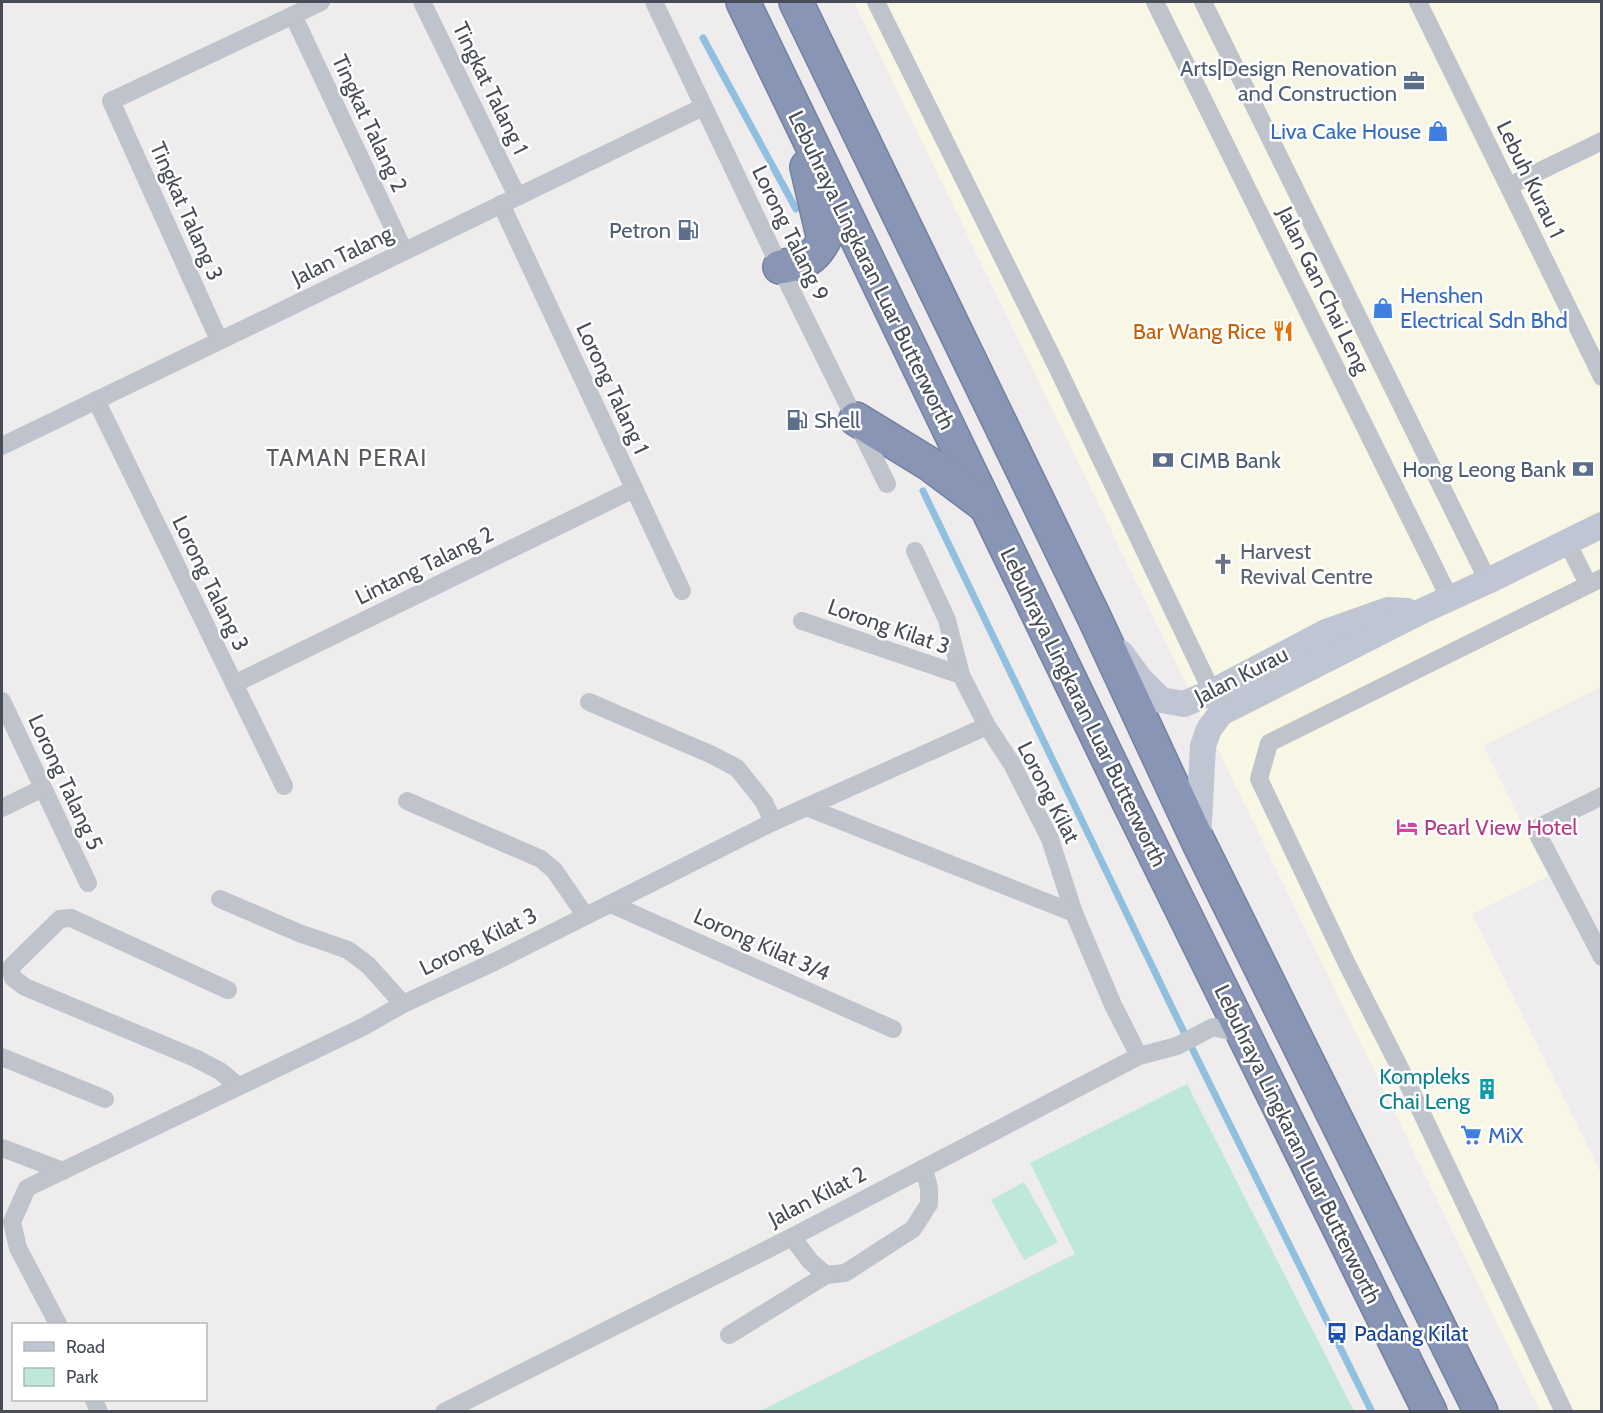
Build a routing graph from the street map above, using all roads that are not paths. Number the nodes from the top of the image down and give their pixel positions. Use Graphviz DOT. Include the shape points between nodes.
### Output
graph roads {
  1 [pos="321,2"];
  2 [pos="422,2"];
  3 [pos="654,2"];
  4 [pos="796,2"];
  5 [pos="876,2"];
  6 [pos="1155,2"];
  7 [pos="1203,2"];
  8 [pos="1418,2"];
  9 [pos="743,4"];
  10 [pos="293,15"];
  11 [pos="703,106"];
  12 [pos="792,107"];
  13 [pos="1602,141"];
  14 [pos="1509,186"];
  15 [pos="517,196"];
  16 [pos="501,204"];
  17 [pos="404,251"];
  18 [pos="780,267"];
  19 [pos="219,340"];
  20 [pos="1602,377"];
  21 [pos="96,400"];
  22 [pos="856,419"];
  23 [pos="2,446"];
  24 [pos="887,484"];
  25 [pos="634,489"];
  26 [pos="987,507"];
  27 [pos="1602,525"];
  28 [pos="1567,542"];
  29 [pos="915,551"];
  30 [pos="1488,581"];
  31 [pos="1595,581"];
  32 [pos="682,591"];
  33 [pos="1450,599"];
  34 [pos="1422,611"];
  35 [pos="1094,617"];
  36 [pos="802,621"];
  37 [pos="961,675"];
  38 [pos="234,684"];
  39 [pos="1212,692"];
  40 [pos="2,701"];
  41 [pos="589,702"];
  42 [pos="987,726"];
  43 [pos="284,786"];
  44 [pos="43,788"];
  45 [pos="1602,796"];
  46 [pos="407,801"];
  47 [pos="806,807"];
  48 [pos="2,808"];
  49 [pos="773,822"];
  50 [pos="1198,841"];
  51 [pos="88,883"];
  52 [pos="220,899"];
  53 [pos="611,904"];
  54 [pos="1074,913"];
  55 [pos="585,915"];
  56 [pos="1602,957"];
  57 [pos="7,976"];
  58 [pos="228,990"];
  59 [pos="1225,993"];
  60 [pos="403,1005"];
  61 [pos="893,1029"];
  62 [pos="1205,1031"];
  63 [pos="1246,1035"];
  64 [pos="1139,1056"];
  65 [pos="2,1057"];
  66 [pos="238,1086"];
  67 [pos="105,1099"];
  68 [pos="2,1148"];
  69 [pos="924,1168"];
  70 [pos="63,1171"];
  71 [pos="792,1237"];
  72 [pos="826,1275"];
  73 [pos="57,1323"];
  74 [pos="729,1335"];
  75 [pos="444,1412"];
  76 [pos="1430,1412"];
  77 [pos="1481,1412"];
  78 [pos="1564,1412"];
  1 -- 10 [label="street"];
  2 -- 15 [label="street, Tingkat Talang 1"];
  3 -- 11 [label="street, Lorong Talang 9"];
  4 -- 35 [label="highway, Lebuhraya Lingkaran Luar Butterworth"];
  5 -- 39 [label="street"];
  6 -- 33 [label="street, Jalan Gan Chai Leng"];
  7 -- 30 [label="street, Jalan Gan Chai Leng"];
  8 -- 14 [label="street, Lebuh Kurau 1"];
  9 -- 12 [label="highway, Lebuhraya Lingkaran Luar Butterworth"];
  10 -- 17 [label="street, Tingkat Talang 2"];
  10 -- 19 [label="street, Tingkat Talang 3" via="111,101"];
  11 -- 15 [label="street, Jalan Talang"];
  11 -- 18 [label="street, Lorong Talang 9"];
  12 -- 18 [label="highway" via="824,240 806,262"];
  12 -- 26 [label="highway, Lebuhraya Lingkaran Luar Butterworth"];
  13 -- 14 [label="street"];
  14 -- 20 [label="street, Lebuh Kurau 1"];
  15 -- 16 [label="street, Jalan Talang"];
  16 -- 17 [label="street, Jalan Talang"];
  16 -- 25 [label="street, Lorong Talang 1"];
  17 -- 19 [label="street, Jalan Talang"];
  18 -- 22 [label="street, Lorong Talang 9"];
  19 -- 21 [label="street, Jalan Talang"];
  21 -- 23 [label="street, Jalan Talang"];
  21 -- 38 [label="street, Lorong Talang 3"];
  22 -- 24 [label="street, Lorong Talang 9"];
  22 -- 26 [label="highway" via="931,465"];
  25 -- 32 [label="street, Lorong Talang 1"];
  25 -- 38 [label="street, Lintang Talang 2"];
  26 -- 59 [label="highway, Lebuhraya Lingkaran Luar Butterworth"];
  27 -- 28 [label="street, Jalan Kurau"];
  28 -- 30 [label="street, Jalan Kurau"];
  28 -- 31 [label="street"];
  29 -- 37 [label="street, Lorong Kilat" via="947,620"];
  30 -- 33 [label="street, Jalan Kurau"];
  31 -- 78 [label="street" via="1269,743 1259,779"];
  33 -- 34 [label="street, Jalan Kurau"];
  34 -- 39 [label="street, Jalan Kurau" via="1388,610 1326,632"];
  34 -- 50 [label="street, Jalan Kurau" via="1221,713 1203,746"];
  35 -- 39 [label="street, Jalan Kurau" via="1140,679 1161,700 1184,704"];
  35 -- 50 [label="highway, Lebuhraya Lingkaran Luar Butterworth"];
  36 -- 37 [label="street, Lorong Kilat 3"];
  37 -- 42 [label="street, Lorong Kilat"];
  38 -- 43 [label="street, Lorong Talang 3"];
  40 -- 44 [label="street, Lorong Talang 5"];
  41 -- 49 [label="street" via="737,768 764,802"];
  42 -- 47 [label="street, Lorong Kilat 3"];
  42 -- 54 [label="street, Lorong Kilat" via="1012,764 1050,839"];
  44 -- 48 [label="street"];
  44 -- 51 [label="street, Lorong Talang 5"];
  45 -- 56 [label="street" via="1535,829"];
  46 -- 55 [label="street" via="541,859 554,870"];
  47 -- 49 [label="street, Lorong Kilat 3"];
  47 -- 54 [label="street"];
  49 -- 53 [label="street, Lorong Kilat 3"];
  50 -- 77 [label="highway, Lebuhraya Lingkaran Luar Butterworth"];
  52 -- 60 [label="street" via="348,950 368,965"];
  53 -- 55 [label="street, Lorong Kilat 3"];
  53 -- 61 [label="street, Lorong Kilat 3/4"];
  54 -- 64 [label="street, Lorong Kilat"];
  55 -- 60 [label="street, Lorong Kilat 3"];
  57 -- 58 [label="street" via="60,919 71,918"];
  57 -- 66 [label="street" via="195,1058"];
  59 -- 62 [label="street"];
  59 -- 63 [label="highway, Lebuhraya Lingkaran Luar Butterworth"];
  60 -- 66 [label="street, Lorong Kilat 3" via="363,1028"];
  62 -- 63 [label="street"];
  62 -- 64 [label="street, Jalan Kilat 2" via="1177,1046"];
  63 -- 76 [label="highway, Lebuhraya Lingkaran Luar Butterworth"];
  64 -- 69 [label="street, Jalan Kilat 2"];
  65 -- 67 [label="street"];
  66 -- 70 [label="street, Lorong Kilat 3"];
  68 -- 70 [label="street"];
  69 -- 71 [label="street, Jalan Kilat 2"];
  69 -- 72 [label="street" via="929,1204 913,1229 845,1273"];
  70 -- 73 [label="street, Lorong Kilat 3" via="27,1188 12,1222 18,1248"];
  71 -- 72 [label="street"];
  71 -- 75 [label="street, Jalan Kilat 2"];
  72 -- 74 [label="street"];
}
